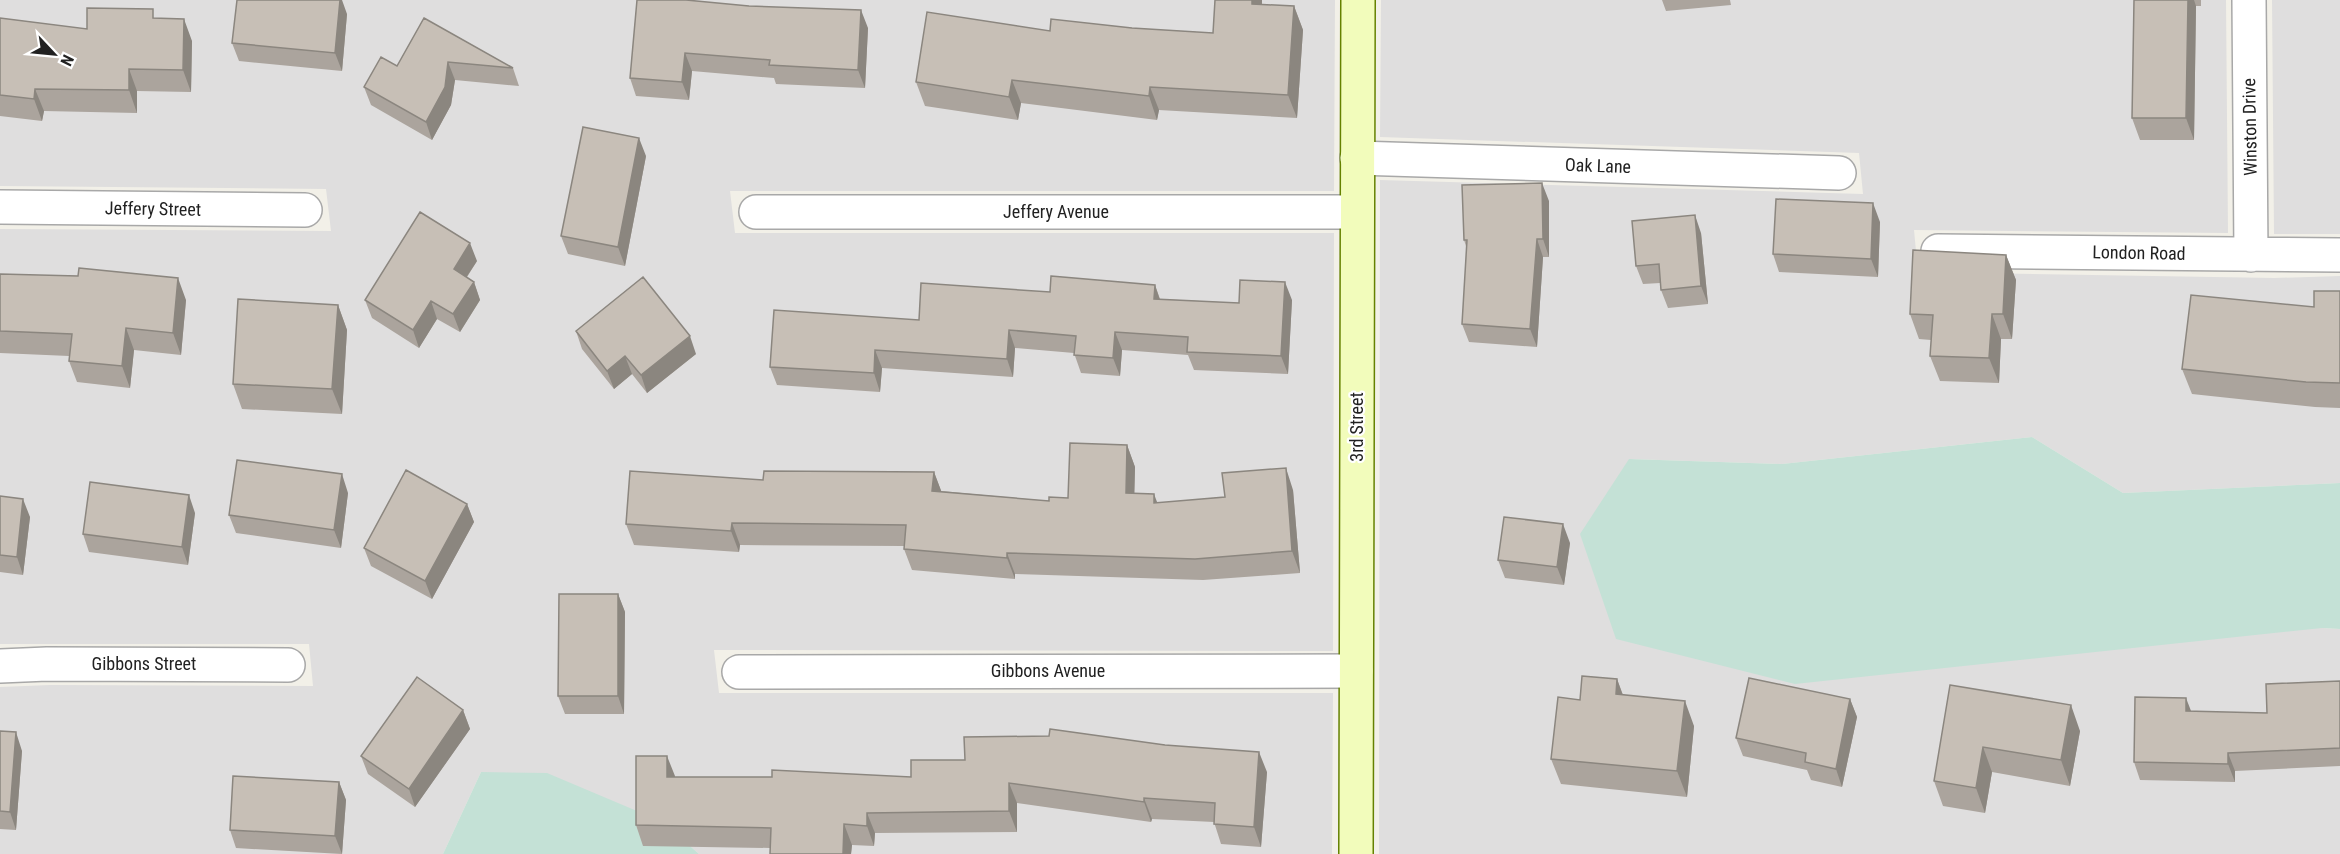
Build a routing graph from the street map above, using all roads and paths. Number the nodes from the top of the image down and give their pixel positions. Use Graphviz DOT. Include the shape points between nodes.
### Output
graph roads {
  1 [pos="1358,0"];
  2 [pos="2249,0"];
  3 [pos="1357,158"];
  4 [pos="1839,173"];
  5 [pos="0,207"];
  6 [pos="306,210"];
  7 [pos="756,212"];
  8 [pos="1357,212"];
  9 [pos="1938,251"];
  10 [pos="2251,255"];
  11 [pos="2340,255"];
  12 [pos="288,665"];
  13 [pos="0,666"];
  14 [pos="1356,671"];
  15 [pos="739,672"];
  16 [pos="1356,854"];
  1 -- 3 [label="street, 3rd Street"];
  2 -- 10 [label="street, Winston Drive"];
  3 -- 4 [label="street, Oak Lane"];
  3 -- 8 [label="street, 3rd Street"];
  5 -- 6 [label="street, Jeffery Street"];
  7 -- 8 [label="street, Jeffery Avenue"];
  8 -- 14 [label="street, 3rd Street"];
  9 -- 10 [label="street, London Road"];
  10 -- 11 [label="street, London Road"];
  12 -- 13 [label="street, Gibbons Street"];
  14 -- 15 [label="street, Gibbons Avenue"];
  14 -- 16 [label="street, 3rd Street"];
}
